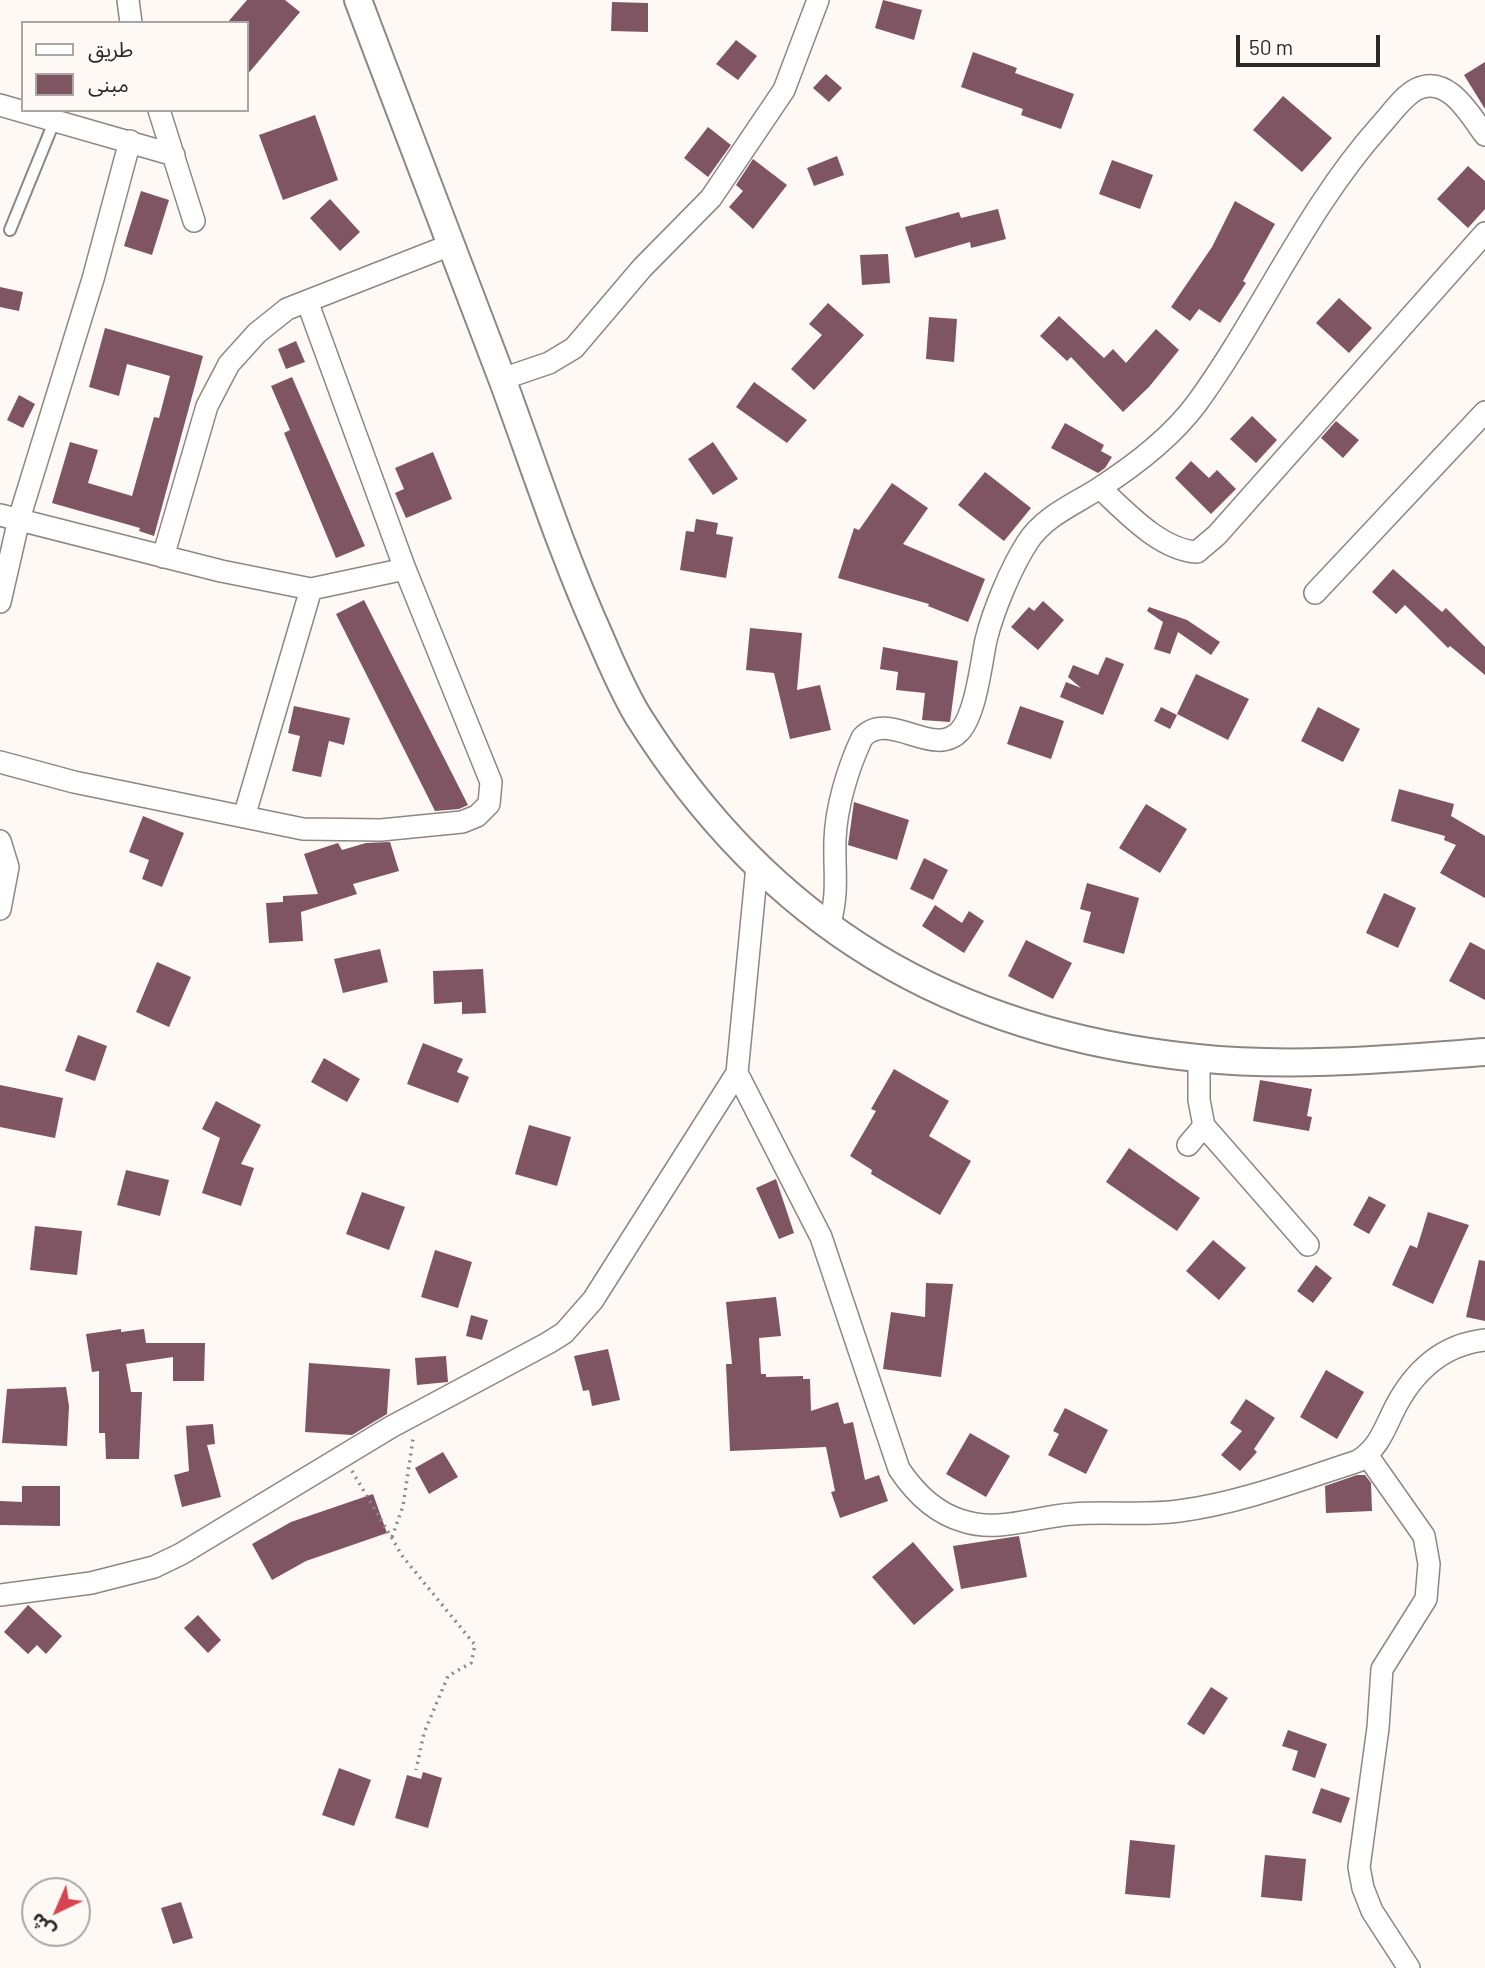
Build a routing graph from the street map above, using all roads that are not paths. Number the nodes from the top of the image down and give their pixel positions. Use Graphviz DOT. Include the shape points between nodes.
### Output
graph roads {
  1 [pos="128,0"];
  2 [pos="358,0"];
  3 [pos="818,0"];
  4 [pos="131,21"];
  5 [pos="0,105"];
  6 [pos="21,112"];
  7 [pos="22,112"];
  8 [pos="160,112"];
  9 [pos="54,122"];
  10 [pos="1485,135"];
  11 [pos="130,141"];
  12 [pos="174,155"];
  13 [pos="194,221"];
  14 [pos="10,230"];
  15 [pos="1485,233"];
  16 [pos="453,244"];
  17 [pos="307,301"];
  18 [pos="502,379"];
  19 [pos="1485,412"];
  20 [pos="1100,488"];
  21 [pos="9,517"];
  22 [pos="163,557"];
  23 [pos="405,569"];
  24 [pos="311,589"];
  25 [pos="1315,593"];
  26 [pos="0,602"];
  27 [pos="0,762"];
  28 [pos="244,817"];
  29 [pos="0,841"];
  30 [pos="757,866"];
  31 [pos="0,909"];
  32 [pos="829,927"];
  33 [pos="1485,1052"];
  34 [pos="1199,1059"];
  35 [pos="737,1073"];
  36 [pos="1204,1125"];
  37 [pos="1188,1145"];
  38 [pos="1308,1245"];
  39 [pos="1485,1340"];
  40 [pos="1367,1455"];
  41 [pos="0,1595"];
  42 [pos="1409,1968"];
  1 -- 4 [label="street"];
  2 -- 16 [label="street"];
  3 -- 18 [label="street" via="785,90 710,198 574,348 549,363"];
  5 -- 6 [label="street"];
  7 -- 9 [label="street"];
  8 -- 12 [label="street"];
  9 -- 11 [label="street"];
  9 -- 14 [label="lane"];
  10 -- 20 [label="street" via="1450,92 1440,87 1417,89 1398,105 1312,216 1255,316 1195,405 1155,447"];
  11 -- 12 [label="street"];
  11 -- 21 [label="street" via="93,279"];
  12 -- 13 [label="street"];
  15 -- 20 [label="street" via="1197,552 1181,551 1132,518"];
  16 -- 17 [label="street"];
  16 -- 18 [label="street"];
  17 -- 22 [label="street" via="287,309 257,333 218,383 190,459"];
  17 -- 23 [label="street"];
  18 -- 30 [label="street" via="572,575 627,694 703,806"];
  19 -- 25 [label="street"];
  20 -- 32 [label="street" via="1037,528 1023,550 994,617 968,715 958,733 943,739 884,727 862,738 841,801 835,837 838,898"];
  21 -- 22 [label="street"];
  21 -- 26 [label="street"];
  22 -- 24 [label="street"];
  23 -- 24 [label="street"];
  23 -- 28 [label="street" via="491,782 489,804 462,822 381,830 303,829"];
  24 -- 28 [label="street"];
  27 -- 28 [label="street"];
  29 -- 31 [label="street" via="8,867"];
  30 -- 32 [label="street"];
  30 -- 35 [label="street"];
  32 -- 34 [label="street" via="902,975 1008,1018 1099,1043"];
  33 -- 34 [label="street" via="1325,1062"];
  34 -- 36 [label="street"];
  35 -- 40 [label="street" via="821,1237 899,1469 912,1489 933,1507 989,1527 1073,1514 1176,1512 1245,1496"];
  35 -- 41 [label="street" via="580,1317 548,1343 417,1412 154,1567 91,1583"];
  36 -- 37 [label="street"];
  36 -- 38 [label="street"];
  39 -- 40 [label="street" via="1449,1348 1417,1373 1400,1396 1377,1446"];
  40 -- 42 [label="street" via="1429,1549 1426,1599 1382,1669 1359,1867 1372,1911"];
}
